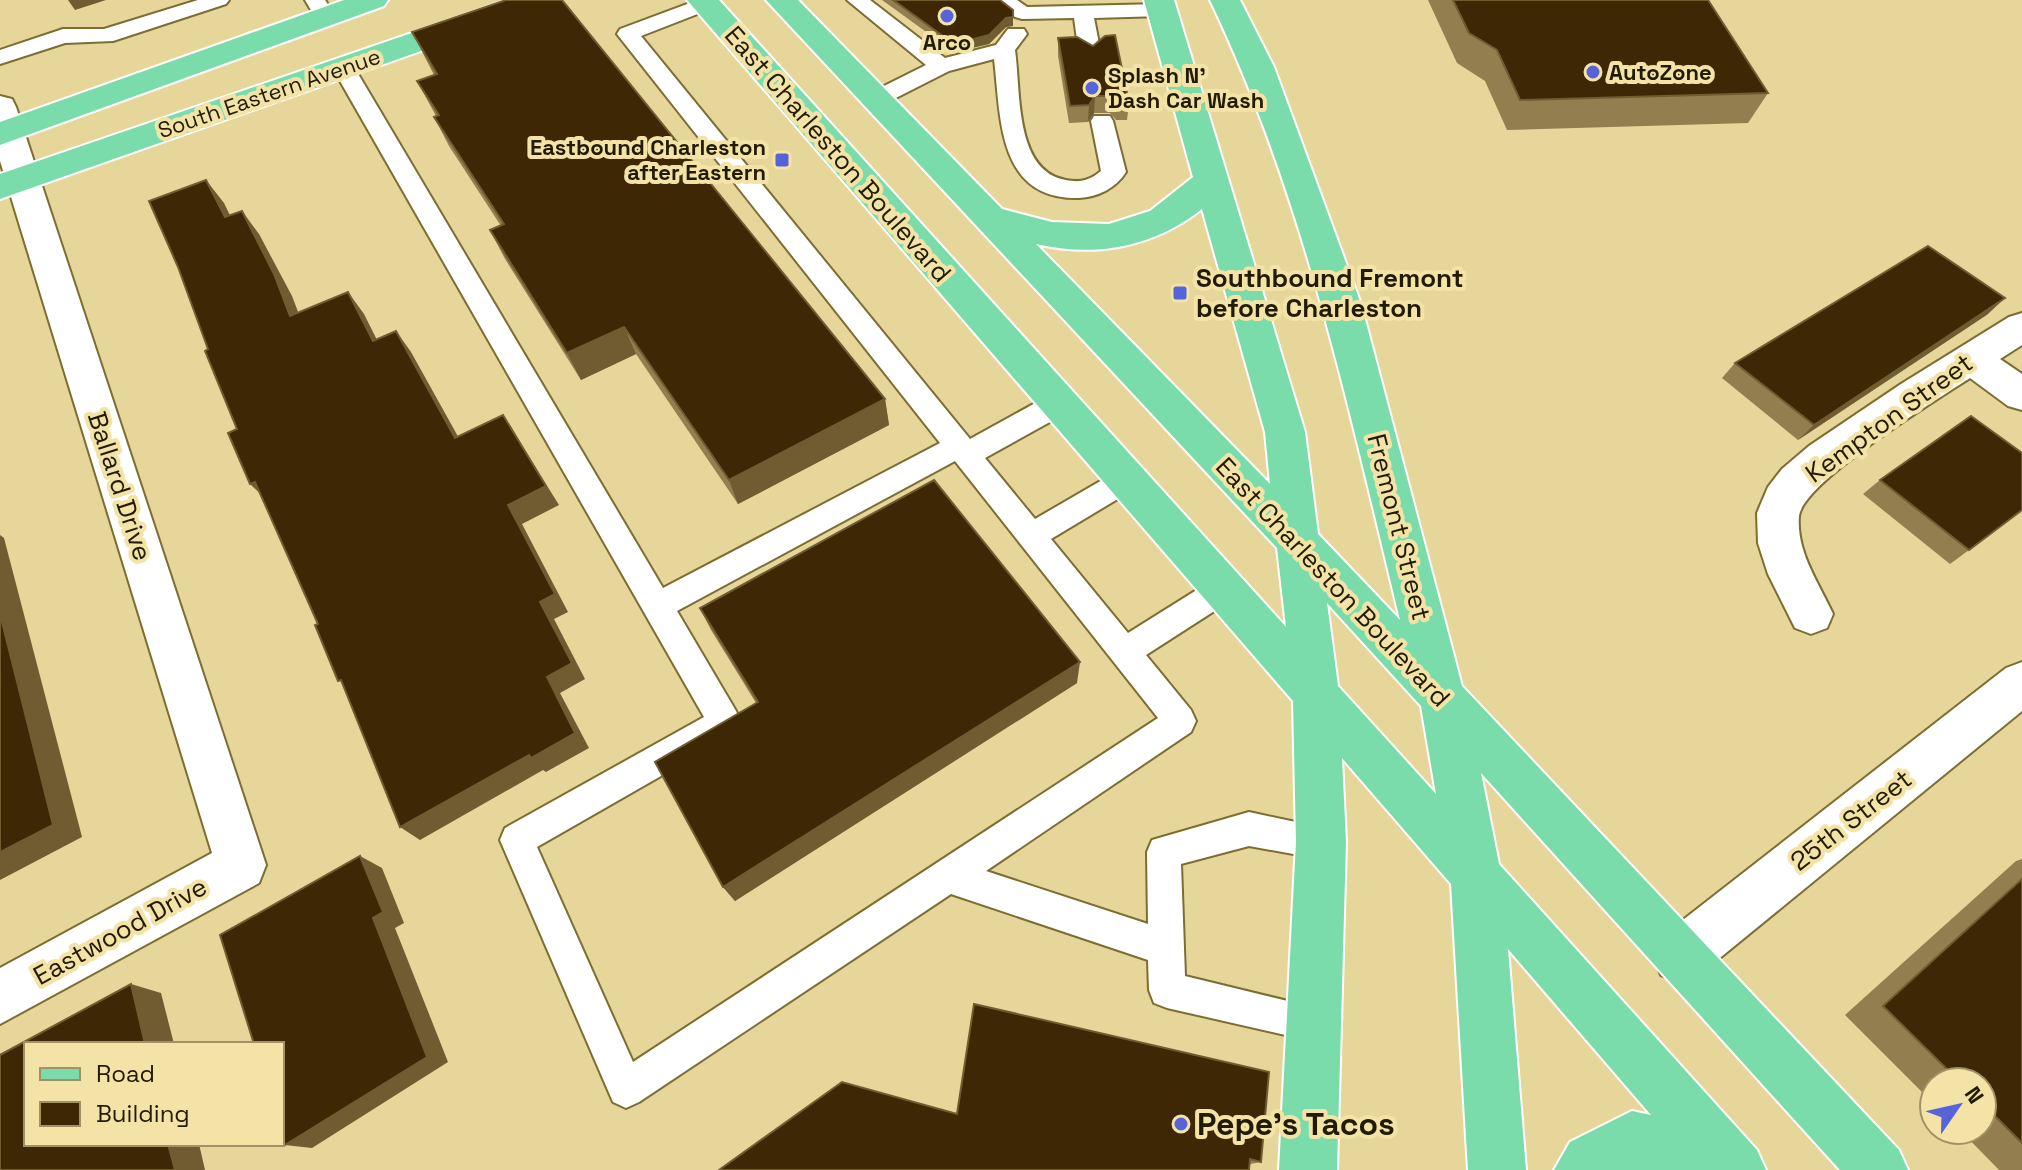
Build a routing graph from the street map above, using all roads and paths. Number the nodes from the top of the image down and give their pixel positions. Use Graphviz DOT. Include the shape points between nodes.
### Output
graph roads {
  1 [pos="219,0"];
  2 [pos="373,0"];
  3 [pos="538,0"];
  4 [pos="781,0"];
  5 [pos="857,0"];
  6 [pos="1003,0"];
  7 [pos="1225,0"];
  8 [pos="1257,0"];
  9 [pos="704,2"];
  10 [pos="1160,5"];
  11 [pos="320,8"];
  12 [pos="1083,12"];
  13 [pos="1031,13"];
  14 [pos="1004,50"];
  15 [pos="1090,54"];
  16 [pos="0,57"];
  17 [pos="941,66"];
  18 [pos="343,67"];
  19 [pos="1258,67"];
  20 [pos="876,99"];
  21 [pos="1102,121"];
  22 [pos="3,124"];
  23 [pos="1213,178"];
  24 [pos="11,184"];
  25 [pos="988,217"];
  26 [pos="2022,327"];
  27 [pos="1971,358"];
  28 [pos="2022,395"];
  29 [pos="1058,404"];
  30 [pos="963,450"];
  31 [pos="1126,480"];
  32 [pos="1032,535"];
  33 [pos="1298,541"];
  34 [pos="1222,590"];
  35 [pos="657,606"];
  36 [pos="1811,614"];
  37 [pos="1125,651"];
  38 [pos="2022,683"];
  39 [pos="1316,695"];
  40 [pos="1443,701"];
  41 [pos="1321,842"];
  42 [pos="241,865"];
  43 [pos="1476,874"];
  44 [pos="948,876"];
  45 [pos="1166,948"];
  46 [pos="1680,956"];
  47 [pos="0,997"];
  48 [pos="1316,1024"];
  49 [pos="1732,1164"];
  50 [pos="1308,1170"];
  51 [pos="1497,1170"];
  52 [pos="1583,1170"];
  53 [pos="1879,1170"];
  1 -- 16 [label="lane" via="105,36 63,36"];
  2 -- 11 [label="main road, South Eastern Avenue"];
  3 -- 18 [label="main road, South Eastern Avenue"];
  4 -- 20 [label="main road, East Charleston Boulevard"];
  5 -- 17 [label="lane"];
  6 -- 13 [label="lane"];
  7 -- 19 [label="main road, Fremont Street"];
  8 -- 19 [label="main road" via="1268,34"];
  9 -- 29 [label="main road, East Charleston Boulevard"];
  9 -- 30 [label="lane" via="628,34"];
  10 -- 12 [label="lane"];
  10 -- 23 [label="main road"];
  11 -- 22 [label="main road, South Eastern Avenue"];
  12 -- 13 [label="lane"];
  12 -- 15 [label="lane"];
  13 -- 14 [label="lane"];
  14 -- 17 [label="lane"];
  14 -- 21 [label="lane" via="1019,149 1030,172 1055,187 1079,191 1103,184 1114,172"];
  17 -- 20 [label="lane"];
  18 -- 24 [label="main road, South Eastern Avenue"];
  18 -- 35 [label="lane"];
  19 -- 40 [label="main road, Fremont Street" via="1342,304"];
  20 -- 25 [label="main road, East Charleston Boulevard"];
  22 -- 24 [label="street, Ballard Drive"];
  23 -- 25 [label="main road" via="1193,200 1161,221 1091,240 1023,230"];
  23 -- 33 [label="main road" via="1285,432"];
  24 -- 42 [label="street, Ballard Drive"];
  25 -- 33 [label="main road, East Charleston Boulevard"];
  26 -- 27 [label="street, Kempton Street"];
  27 -- 28 [label="street"];
  27 -- 36 [label="street, Kempton Street" via="1809,469 1782,501 1778,538 1791,579"];
  29 -- 30 [label="lane"];
  29 -- 31 [label="main road, East Charleston Boulevard"];
  30 -- 32 [label="lane"];
  30 -- 35 [label="lane"];
  31 -- 32 [label="lane"];
  31 -- 34 [label="main road, East Charleston Boulevard"];
  32 -- 37 [label="lane"];
  33 -- 39 [label="main road"];
  33 -- 40 [label="main road, East Charleston Boulevard"];
  34 -- 37 [label="lane"];
  34 -- 39 [label="main road, East Charleston Boulevard"];
  35 -- 44 [label="lane" via="725,722 517,840 626,1089"];
  37 -- 44 [label="lane" via="1180,721"];
  38 -- 46 [label="street, 25th Street"];
  39 -- 41 [label="main road"];
  39 -- 43 [label="main road, East Charleston Boulevard"];
  40 -- 43 [label="main road, Fremont Street"];
  40 -- 46 [label="main road, East Charleston Boulevard"];
  41 -- 45 [label="lane" via="1249,829 1164,852"];
  41 -- 48 [label="main road"];
  42 -- 47 [label="street, Eastwood Drive"];
  43 -- 49 [label="main road, East Charleston Boulevard"];
  43 -- 51 [label="main road, Fremont Street"];
  44 -- 45 [label="lane"];
  45 -- 48 [label="lane" via="1167,990"];
  46 -- 53 [label="main road, East Charleston Boulevard"];
  48 -- 50 [label="main road"];
  49 -- 52 [label="main road" via="1632,1139"];
}
